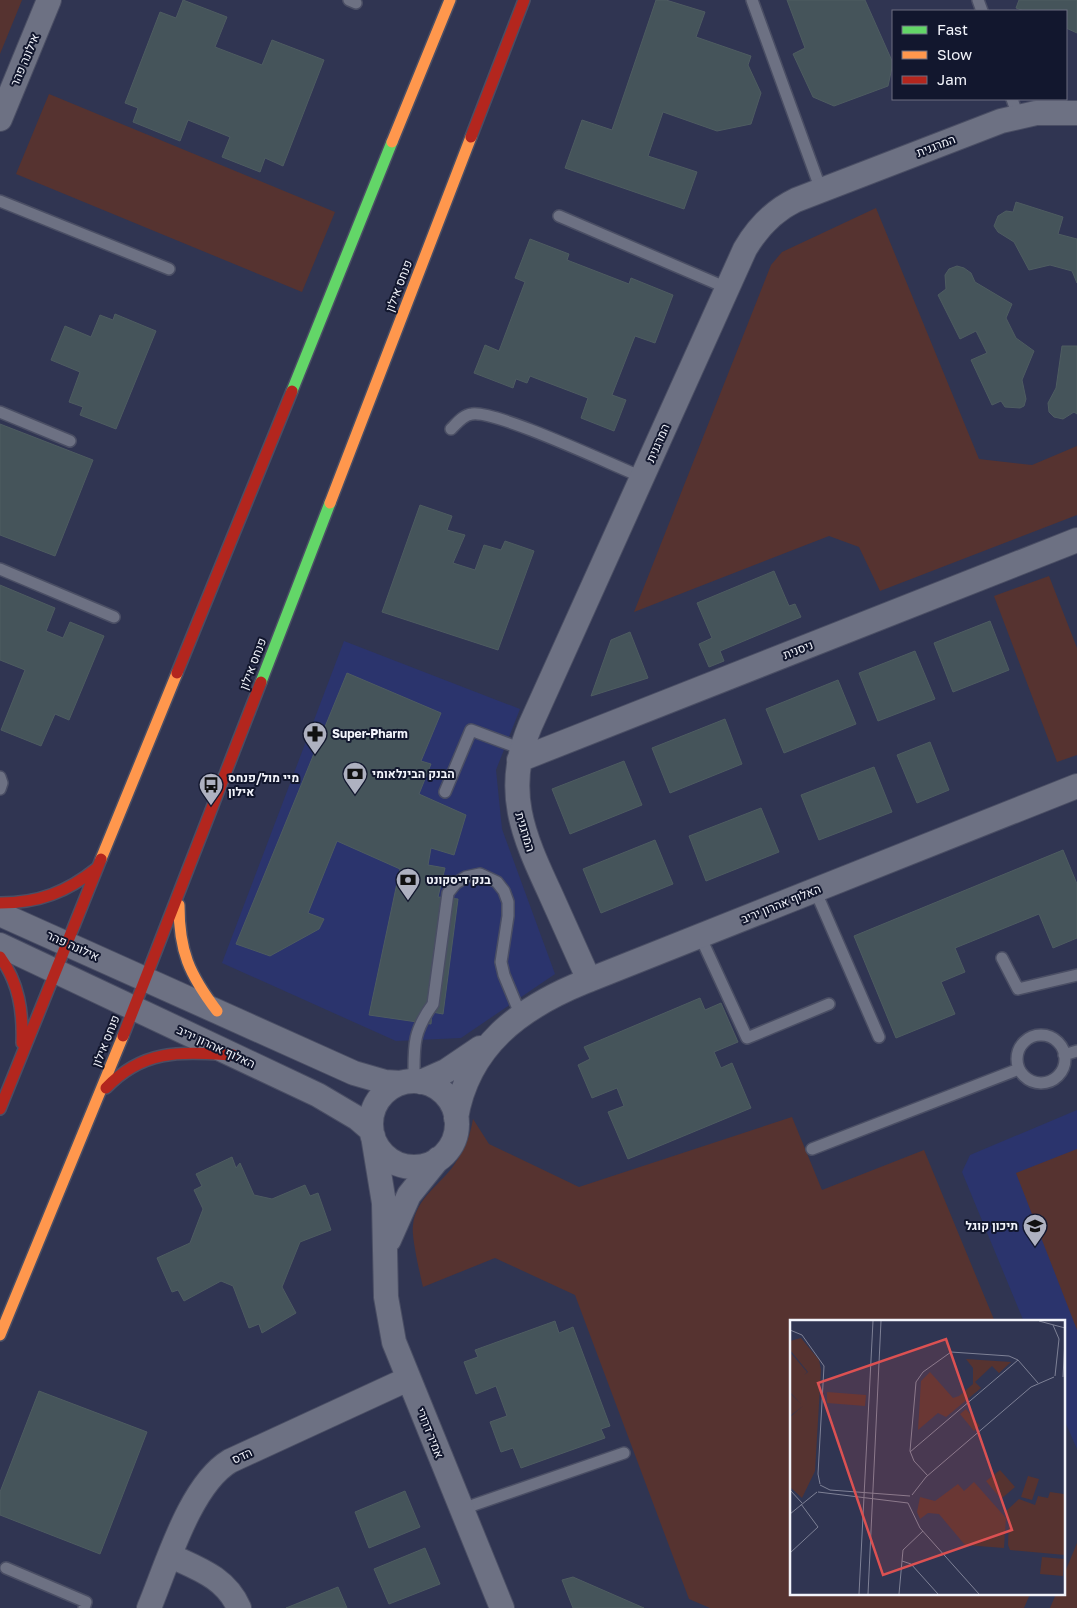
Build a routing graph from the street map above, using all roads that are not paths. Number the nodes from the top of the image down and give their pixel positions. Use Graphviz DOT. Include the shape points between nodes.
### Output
graph roads {
  1 [pos="50,0"];
  2 [pos="450,0"];
  3 [pos="524,0"];
  4 [pos="752,0"];
  5 [pos="1015,108"];
  6 [pos="1077,113"];
  7 [pos="0,119"];
  8 [pos="821,190"];
  9 [pos="0,201"];
  10 [pos="559,216"];
  11 [pos="168,269"];
  12 [pos="727,288"];
  13 [pos="0,412"];
  14 [pos="451,429"];
  15 [pos="70,441"];
  16 [pos="642,478"];
  17 [pos="1077,540"];
  18 [pos="0,569"];
  19 [pos="114,617"];
  20 [pos="520,754"];
  21 [pos="0,777"];
  22 [pos="1077,786"];
  23 [pos="0,789"];
  24 [pos="445,792"];
  25 [pos="98,868"];
  26 [pos="815,890"];
  27 [pos="179,894"];
  28 [pos="0,903"];
  29 [pos="0,914"];
  30 [pos="700,936"];
  31 [pos="67,943"];
  32 [pos="0,944"];
  33 [pos="0,957"];
  34 [pos="1002,958"];
  35 [pos="56,972"];
  36 [pos="1077,975"];
  37 [pos="146,979"];
  38 [pos="589,980"];
  39 [pos="829,1004"];
  40 [pos="134,1008"];
  41 [pos="217,1011"];
  42 [pos="521,1016"];
  43 [pos="879,1037"];
  44 [pos="493,1038"];
  45 [pos="1077,1050"];
  46 [pos="232,1055"];
  47 [pos="1064,1055"];
  48 [pos="21,1056"];
  49 [pos="1019,1069"];
  50 [pos="412,1082"];
  51 [pos="97,1099"];
  52 [pos="0,1109"];
  53 [pos="456,1118"];
  54 [pos="372,1133"];
  55 [pos="812,1149"];
  56 [pos="438,1159"];
  57 [pos="386,1252"];
  58 [pos="0,1335"];
  59 [pos="408,1379"];
  60 [pos="624,1453"];
  61 [pos="462,1509"];
  62 [pos="171,1556"];
  63 [pos="6,1568"];
  64 [pos="84,1608"];
  65 [pos="149,1608"];
  66 [pos="238,1608"];
  67 [pos="502,1608"];
  1 -- 7 [label="street, אילונה פהר"];
  2 -- 25 [label="street"];
  3 -- 27 [label="street, פנחס אילון"];
  4 -- 8 [label="lane"];
  5 -- 6 [label="street, המרגנית"];
  5 -- 8 [label="street, המרגנית"];
  8 -- 12 [label="street, המרגנית" via="789,203 768,218 745,249"];
  9 -- 11 [label="lane"];
  10 -- 12 [label="lane"];
  12 -- 16 [label="street, המרגנית"];
  13 -- 15 [label="lane"];
  14 -- 16 [label="lane" via="462,418 484,414"];
  16 -- 20 [label="street, המרגנית"];
  17 -- 20 [label="street, ניסנית"];
  18 -- 19 [label="lane"];
  20 -- 24 [label="lane" via="471,730"];
  20 -- 38 [label="street, המרגנית" via="517,795 523,831"];
  21 -- 23 [label="lane"];
  22 -- 26 [label="street, האלוף אהרון יריב"];
  25 -- 28 [label="street" via="75,887 50,898 22,904"];
  25 -- 31 [label="street"];
  26 -- 30 [label="street, האלוף אהרון יריב"];
  26 -- 43 [label="lane"];
  27 -- 37 [label="street, פנחס אילון"];
  27 -- 41 [label="street" via="181,950 193,979"];
  29 -- 31 [label="street, אילונה פהר"];
  30 -- 38 [label="street, האלוף אהרון יריב"];
  30 -- 39 [label="lane" via="747,1038"];
  31 -- 35 [label="street"];
  31 -- 37 [label="street, אילונה פהר"];
  32 -- 35 [label="street"];
  33 -- 48 [label="street" via="14,981 20,1003 23,1026"];
  34 -- 36 [label="lane" via="1018,989"];
  35 -- 40 [label="street, האלוף אהרון יריב"];
  35 -- 48 [label="street"];
  37 -- 40 [label="street, פנחס אילון"];
  37 -- 41 [label="street"];
  38 -- 42 [label="street, האלוף אהרון יריב"];
  40 -- 46 [label="street, האלוף אהרון יריב"];
  40 -- 51 [label="street, פנחס אילון"];
  41 -- 50 [label="street" via="354,1073 385,1082"];
  42 -- 44 [label="street, האלוף אהרון יריב"];
  42 -- 50 [label="lane" via="501,962 508,916 504,891 497,882 480,874 466,877 456,883 446,900 433,1004 414,1040"];
  44 -- 50 [label="street, האלוף אהרון יריב" via="453,1067"];
  44 -- 53 [label="street, האלוף אהרון יריב" via="469,1074"];
  45 -- 47 [label="lane"];
  46 -- 51 [label="street" via="166,1054 147,1058 129,1065"];
  46 -- 54 [label="street, האלוף אהרון יריב" via="318,1095 357,1118"];
  47 -- 49 [label="lane" via="1060,1073 1048,1082 1033,1081"];
  47 -- 49 [label="lane" via="1052,1038 1033,1036 1020,1047"];
  48 -- 52 [label="street"];
  49 -- 55 [label="lane"];
  50 -- 53 [label="street" via="434,1086 445,1094"];
  50 -- 54 [label="street" via="384,1093 372,1116"];
  51 -- 58 [label="street, פנחס אילון"];
  53 -- 56 [label="street" via="452,1144"];
  54 -- 56 [label="street" via="383,1153 400,1164 420,1166"];
  54 -- 57 [label="street, אמיר דרורי" via="384,1203"];
  56 -- 57 [label="street, אמיר דרורי" via="409,1195 396,1220"];
  57 -- 59 [label="street, אמיר דרורי" via="388,1320"];
  59 -- 61 [label="street, אמיר דרורי"];
  59 -- 62 [label="street, הדס" via="223,1465 211,1475 198,1494"];
  60 -- 61 [label="lane"];
  61 -- 67 [label="street, אמיר דרורי"];
  62 -- 65 [label="street, הדס"];
  62 -- 66 [label="street" via="215,1577 235,1599"];
  63 -- 64 [label="lane" via="86,1602"];
}
